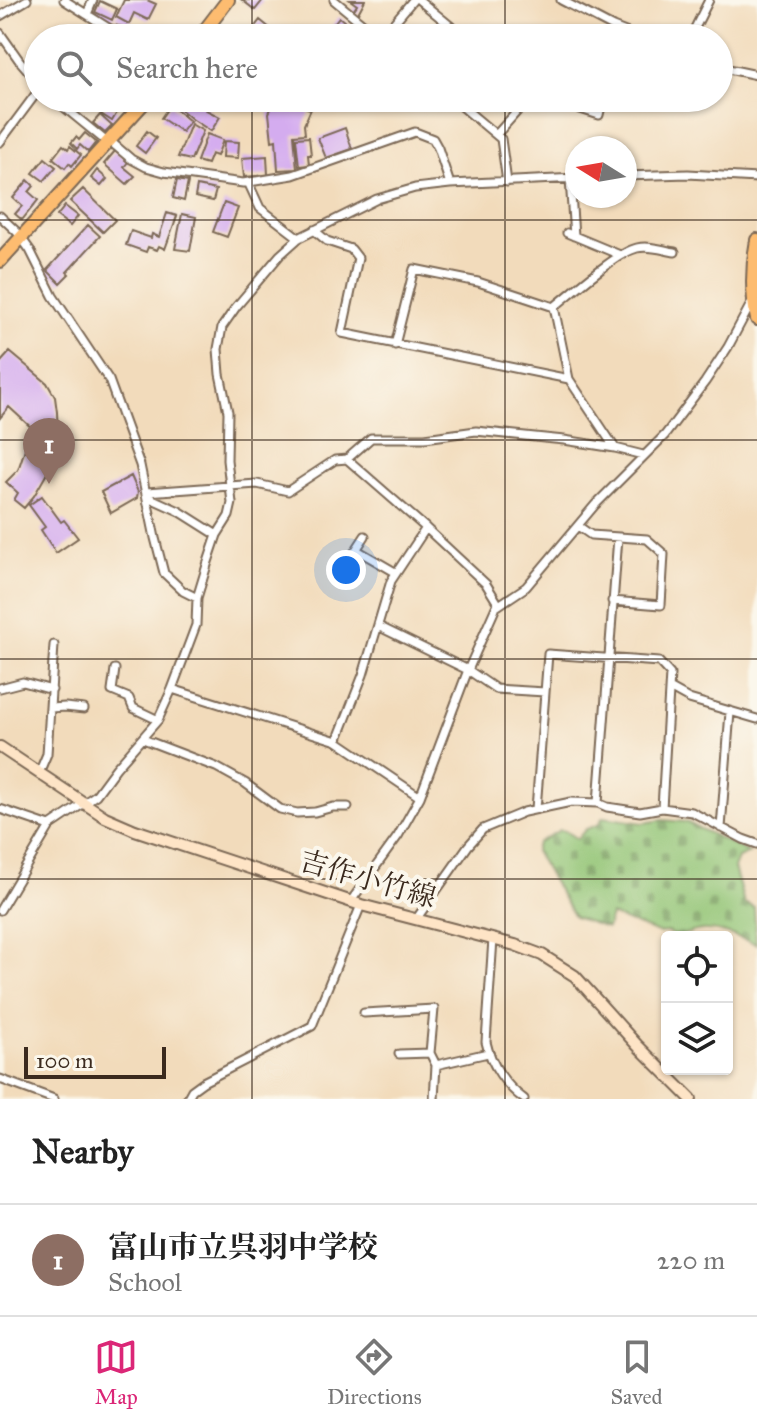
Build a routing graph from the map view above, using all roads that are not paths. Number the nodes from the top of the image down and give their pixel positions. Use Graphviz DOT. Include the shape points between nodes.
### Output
graph roads {
  1 [pos="27,0"];
  2 [pos="64,0"];
  3 [pos="93,0"];
  4 [pos="228,0"];
  5 [pos="334,0"];
  6 [pos="416,0"];
  7 [pos="561,0"];
  8 [pos="706,1"];
  9 [pos="87,14"];
  10 [pos="0,16"];
  11 [pos="102,24"];
  12 [pos="210,24"];
  13 [pos="363,24"];
  14 [pos="393,24"];
  15 [pos="447,24"];
  16 [pos="607,24"];
  17 [pos="696,24"];
  18 [pos="0,33"];
  19 [pos="24,66"];
  20 [pos="733,70"];
  21 [pos="757,75"];
  22 [pos="24,110"];
  23 [pos="71,112"];
  24 [pos="136,112"];
  25 [pos="469,112"];
  26 [pos="517,112"];
  27 [pos="496,135"];
  28 [pos="0,142"];
  29 [pos="109,142"];
  30 [pos="637,176"];
  31 [pos="757,178"];
  32 [pos="565,179"];
  33 [pos="248,182"];
  34 [pos="507,182"];
  35 [pos="450,184"];
  36 [pos="572,208"];
  37 [pos="0,216"];
  38 [pos="314,230"];
  39 [pos="21,238"];
  40 [pos="299,238"];
  41 [pos="757,240"];
  42 [pos="675,252"];
  43 [pos="620,255"];
  44 [pos="0,261"];
  45 [pos="753,300"];
  46 [pos="554,307"];
  47 [pos="757,319"];
  48 [pos="395,345"];
  49 [pos="569,379"];
  50 [pos="615,448"];
  51 [pos="643,455"];
  52 [pos="347,459"];
  53 [pos="231,484"];
  54 [pos="147,494"];
  55 [pos="578,526"];
  56 [pos="426,528"];
  57 [pos="217,535"];
  58 [pos="365,536"];
  59 [pos="618,537"];
  60 [pos="357,550"];
  61 [pos="345,567"];
  62 [pos="395,572"];
  63 [pos="197,598"];
  64 [pos="612,601"];
  65 [pos="499,605"];
  66 [pos="378,626"];
  67 [pos="54,645"];
  68 [pos="608,658"];
  69 [pos="115,669"];
  70 [pos="468,670"];
  71 [pos="0,688"];
  72 [pos="172,689"];
  73 [pos="671,689"];
  74 [pos="52,690"];
  75 [pos="545,692"];
  76 [pos="50,708"];
  77 [pos="84,709"];
  78 [pos="730,712"];
  79 [pos="757,719"];
  80 [pos="158,720"];
  81 [pos="143,739"];
  82 [pos="337,741"];
  83 [pos="0,747"];
  84 [pos="39,773"];
  85 [pos="420,797"];
  86 [pos="84,803"];
  87 [pos="598,803"];
  88 [pos="348,807"];
  89 [pos="662,808"];
  90 [pos="0,809"];
  91 [pos="536,809"];
  92 [pos="50,826"];
  93 [pos="721,828"];
  94 [pos="757,844"];
  95 [pos="356,903"];
  96 [pos="0,910"];
  97 [pos="417,918"];
  98 [pos="493,939"];
  99 [pos="364,1013"];
  100 [pos="430,1053"];
  101 [pos="488,1053"];
  102 [pos="399,1054"];
  103 [pos="436,1065"];
  104 [pos="0,1079"];
  105 [pos="54,1099"];
  106 [pos="187,1099"];
  107 [pos="434,1099"];
  108 [pos="524,1099"];
  109 [pos="691,1099"];
  1 -- 10 [label="street"];
  2 -- 9 [label="street"];
  3 -- 9 [label="street"];
  4 -- 12 [label="main road"];
  5 -- 13 [label="street"];
  6 -- 14 [label="street"];
  6 -- 15 [label="street"];
  7 -- 16 [label="street"];
  8 -- 17 [label="street"];
  9 -- 11 [label="street"];
  18 -- 19 [label="street"];
  20 -- 21 [label="street"];
  22 -- 28 [label="street"];
  23 -- 29 [label="street"];
  24 -- 29 [label="main road"];
  25 -- 27 [label="street"];
  26 -- 27 [label="street"];
  27 -- 34 [label="street"];
  29 -- 33 [label="street" via="146,167"];
  29 -- 39 [label="main road"];
  30 -- 31 [label="street"];
  32 -- 34 [label="street"];
  33 -- 35 [label="street" via="293,175 415,132 433,139"];
  33 -- 40 [label="street" via="260,208"];
  34 -- 35 [label="street"];
  35 -- 38 [label="street" via="377,199"];
  36 -- 43 [label="street" via="571,235"];
  37 -- 39 [label="street"];
  38 -- 40 [label="street"];
  38 -- 48 [label="street" via="358,258 342,333"];
  39 -- 44 [label="main road"];
  39 -- 54 [label="street" via="109,380"];
  40 -- 53 [label="street" via="222,327 218,349"];
  41 -- 45 [label="main road"];
  42 -- 43 [label="street" via="638,247"];
  43 -- 46 [label="street"];
  45 -- 47 [label="main road"];
  45 -- 51 [label="street" via="705,382"];
  46 -- 48 [label="street" via="478,282 414,269"];
  46 -- 49 [label="street"];
  48 -- 49 [label="street"];
  49 -- 50 [label="street"];
  50 -- 51 [label="street"];
  50 -- 52 [label="street" via="476,431 371,438"];
  51 -- 55 [label="street"];
  52 -- 53 [label="street" via="335,460 288,491"];
  52 -- 56 [label="street"];
  53 -- 54 [label="street"];
  53 -- 57 [label="street" via="229,516"];
  54 -- 57 [label="street"];
  54 -- 63 [label="street" via="164,573"];
  55 -- 59 [label="street" via="591,535"];
  55 -- 65 [label="street" via="526,587"];
  56 -- 62 [label="street"];
  56 -- 65 [label="street" via="486,584"];
  57 -- 63 [label="street"];
  58 -- 60 [label="street"];
  59 -- 64 [label="street"];
  59 -- 64 [label="street" via="647,539 664,554 661,605"];
  60 -- 61 [label="street"];
  60 -- 62 [label="street"];
  62 -- 66 [label="street"];
  63 -- 72 [label="street" via="196,625"];
  64 -- 68 [label="street"];
  65 -- 70 [label="street"];
  66 -- 70 [label="street"];
  66 -- 82 [label="street"];
  67 -- 74 [label="street"];
  68 -- 73 [label="street" via="659,662 670,674"];
  68 -- 75 [label="street" via="548,654"];
  68 -- 87 [label="street"];
  69 -- 80 [label="street" via="112,691"];
  70 -- 75 [label="street" via="496,689"];
  70 -- 85 [label="street"];
  71 -- 74 [label="street" via="23,682"];
  72 -- 80 [label="street"];
  72 -- 82 [label="street"];
  73 -- 78 [label="street"];
  73 -- 89 [label="street"];
  74 -- 76 [label="street"];
  75 -- 91 [label="street"];
  76 -- 77 [label="street"];
  76 -- 84 [label="street" via="47,754"];
  78 -- 79 [label="street"];
  78 -- 93 [label="street"];
  80 -- 81 [label="street"];
  81 -- 86 [label="street"];
  81 -- 88 [label="street" via="216,767 280,809 297,813"];
  82 -- 85 [label="street"];
  83 -- 84 [label="main road, 吉作小竹線"];
  84 -- 86 [label="main road, 吉作小竹線"];
  85 -- 95 [label="street"];
  86 -- 92 [label="street"];
  86 -- 95 [label="main road, 吉作小竹線" via="135,830"];
  87 -- 89 [label="street" via="640,812"];
  87 -- 91 [label="street"];
  89 -- 93 [label="street" via="692,812"];
  90 -- 92 [label="street"];
  91 -- 97 [label="street" via="483,829"];
  92 -- 96 [label="street"];
  93 -- 94 [label="street"];
  95 -- 97 [label="main road, 吉作小竹線"];
  95 -- 106 [label="street" via="312,1026 203,1082"];
  97 -- 98 [label="main road, 吉作小竹線"];
  98 -- 101 [label="street"];
  98 -- 109 [label="main road, 吉作小竹線" via="542,955 575,976"];
  99 -- 100 [label="street" via="434,1009"];
  100 -- 102 [label="street"];
  100 -- 103 [label="street"];
  101 -- 103 [label="street"];
  101 -- 108 [label="street"];
  103 -- 107 [label="street"];
  104 -- 105 [label="street"];
}
